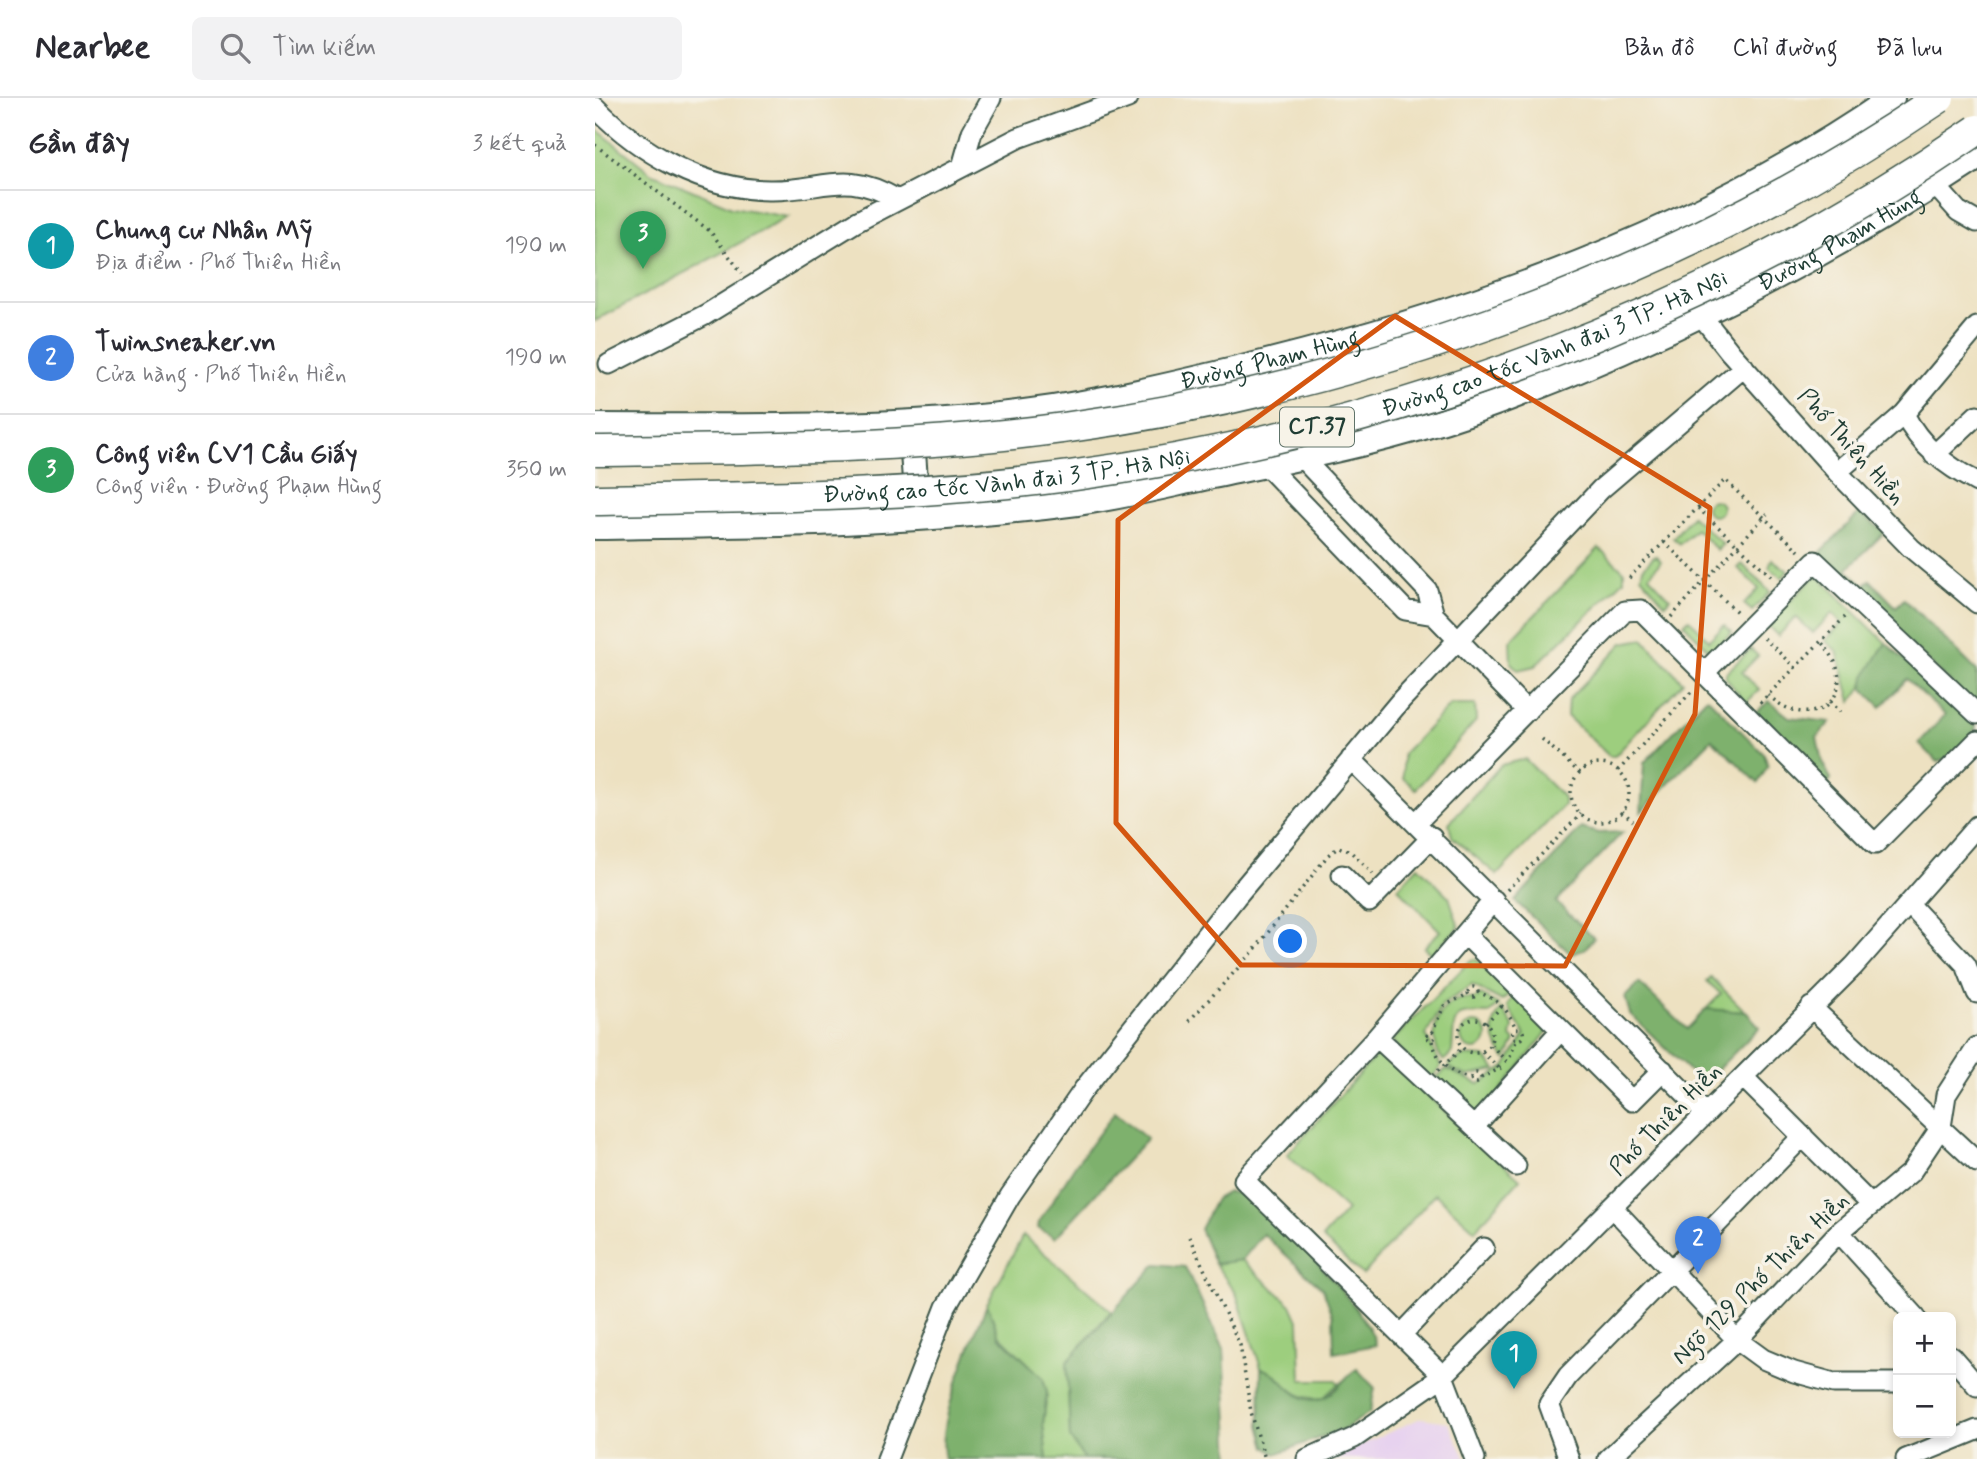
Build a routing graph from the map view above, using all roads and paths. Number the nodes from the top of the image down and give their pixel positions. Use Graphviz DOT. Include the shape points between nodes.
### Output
graph roads {
  1 [pos="991,98"];
  2 [pos="1128,98"];
  3 [pos="1892,98"];
  4 [pos="1939,98"];
  5 [pos="595,107"];
  6 [pos="1977,130"];
  7 [pos="595,145"];
  8 [pos="1977,158"];
  9 [pos="962,167"];
  10 [pos="1935,185"];
  11 [pos="898,200"];
  12 [pos="1977,222"];
  13 [pos="752,286"];
  14 [pos="1700,314"];
  15 [pos="1977,327"];
  16 [pos="608,364"];
  17 [pos="1744,367"];
  18 [pos="1904,414"];
  19 [pos="1977,415"];
  20 [pos="911,421"];
  21 [pos="595,426"];
  22 [pos="595,451"];
  23 [pos="1934,455"];
  24 [pos="1302,458"];
  25 [pos="1266,465"];
  26 [pos="1837,472"];
  27 [pos="1977,482"];
  28 [pos="595,500"];
  29 [pos="1698,508"];
  30 [pos="1765,516"];
  31 [pos="917,518"];
  32 [pos="595,527"];
  33 [pos="1664,542"];
  34 [pos="1738,545"];
  35 [pos="1808,558"];
  36 [pos="1629,578"];
  37 [pos="1705,580"];
  38 [pos="1778,583"];
  39 [pos="1858,602"];
  40 [pos="1977,603"];
  41 [pos="1434,615"];
  42 [pos="1671,617"];
  43 [pos="1744,619"];
  44 [pos="1757,631"];
  45 [pos="1458,640"];
  46 [pos="1821,642"];
  47 [pos="1795,668"];
  48 [pos="1699,681"];
  49 [pos="1768,695"];
  50 [pos="1829,702"];
  51 [pos="1527,710"];
  52 [pos="1751,712"];
  53 [pos="1840,712"];
  54 [pos="1977,714"];
  55 [pos="1542,738"];
  56 [pos="1977,741"];
  57 [pos="1351,759"];
  58 [pos="1618,771"];
  59 [pos="1580,773"];
  60 [pos="1622,811"];
  61 [pos="1581,814"];
  62 [pos="1633,821"];
  63 [pos="1417,822"];
  64 [pos="1977,826"];
  65 [pos="1432,837"];
  66 [pos="1342,875"];
  67 [pos="1385,886"];
  68 [pos="1501,895"];
  69 [pos="1909,904"];
  70 [pos="1465,934"];
  71 [pos="1519,988"];
  72 [pos="1977,993"];
  73 [pos="1503,1005"];
  74 [pos="1811,1007"];
  75 [pos="1189,1021"];
  76 [pos="1486,1023"];
  77 [pos="1516,1029"];
  78 [pos="1561,1030"];
  79 [pos="1377,1037"];
  80 [pos="1517,1039"];
  81 [pos="1490,1045"];
  82 [pos="1977,1047"];
  83 [pos="1462,1048"];
  84 [pos="1482,1052"];
  85 [pos="1507,1062"];
  86 [pos="1444,1066"];
  87 [pos="1500,1069"];
  88 [pos="1663,1070"];
  89 [pos="1743,1077"];
  90 [pos="1426,1083"];
  91 [pos="1706,1114"];
  92 [pos="1474,1127"];
  93 [pos="1941,1127"];
  94 [pos="1803,1136"];
  95 [pos="1977,1162"];
  96 [pos="1516,1166"];
  97 [pos="1871,1205"];
  98 [pos="1613,1208"];
  99 [pos="1839,1232"];
  100 [pos="1189,1237"];
  101 [pos="1484,1248"];
  102 [pos="1673,1272"];
  103 [pos="1911,1312"];
  104 [pos="1401,1335"];
  105 [pos="1737,1339"];
  106 [pos="1956,1362"];
  107 [pos="1443,1377"];
  108 [pos="1893,1383"];
  109 [pos="1977,1386"];
  110 [pos="1976,1437"];
  111 [pos="887,1459"];
  112 [pos="1265,1459"];
  113 [pos="1307,1459"];
  114 [pos="1475,1459"];
  115 [pos="1569,1459"];
  116 [pos="1608,1459"];
  117 [pos="1906,1459"];
  1 -- 9 [label="street" via="972,132"];
  2 -- 9 [label="street" via="1018,138"];
  3 -- 20 [label="main road, Đường Phạm Hùng" via="1714,203 1540,278 1420,320 1170,386 1031,411"];
  4 -- 22 [label="highway, Đường cao tốc Vành đai 3 TP. Hà Nội / CT.37, bridge" via="1789,190 1671,248 1550,302 1315,378 1190,407 1062,428 944,440"];
  5 -- 11 [label="street" via="619,132 660,160 698,175 768,190 838,181 873,185"];
  6 -- 28 [label="highway, Đường cao tốc Vành đai 3 TP. Hà Nội / CT.37, bridge" via="1814,232 1693,292 1567,347 1450,389 1327,425 1186,457 946,489"];
  7 -- 13 [label="path" via="710,231"];
  8 -- 10 [label="main road, Đường Phạm Hùng"];
  9 -- 11 [label="street"];
  10 -- 12 [label="street" via="1958,211"];
  10 -- 14 [label="main road, Đường Phạm Hùng" via="1874,223"];
  11 -- 13 [label="street"];
  13 -- 16 [label="street"];
  14 -- 17 [label="street, Phố Thiên Hiền"];
  14 -- 24 [label="main road, Đường Phạm Hùng" via="1585,368 1466,414"];
  15 -- 18 [label="street"];
  17 -- 26 [label="street, Phố Thiên Hiền"];
  17 -- 45 [label="street" via="1601,489"];
  18 -- 23 [label="street"];
  18 -- 26 [label="street"];
  19 -- 23 [label="street"];
  20 -- 21 [label="main road, Đường Phạm Hùng"];
  20 -- 31 [label="main road"];
  23 -- 27 [label="street"];
  24 -- 25 [label="main road, Đường Phạm Hùng"];
  24 -- 41 [label="street" via="1427,590"];
  25 -- 31 [label="main road, Đường Phạm Hùng" via="1078,502"];
  25 -- 41 [label="street" via="1405,610"];
  26 -- 40 [label="street, Phố Thiên Hiền" via="1911,548"];
  29 -- 30 [label="path" via="1725,481"];
  29 -- 33 [label="path"];
  29 -- 34 [label="path"];
  30 -- 34 [label="path"];
  30 -- 35 [label="path"];
  31 -- 32 [label="main road, Đường Phạm Hùng"];
  33 -- 36 [label="path"];
  33 -- 37 [label="path"];
  34 -- 37 [label="path"];
  34 -- 38 [label="path"];
  37 -- 42 [label="path"];
  37 -- 43 [label="path"];
  39 -- 46 [label="path"];
  39 -- 48 [label="street" via="1815,561"];
  39 -- 54 [label="street"];
  41 -- 45 [label="street"];
  44 -- 47 [label="path"];
  45 -- 51 [label="street"];
  45 -- 57 [label="street"];
  46 -- 47 [label="path"];
  46 -- 50 [label="path" via="1839,666 1837,691"];
  47 -- 49 [label="path"];
  48 -- 51 [label="street" via="1641,610 1634,608 1625,611"];
  48 -- 56 [label="street" via="1875,844"];
  48 -- 58 [label="path"];
  49 -- 50 [label="path" via="1794,713 1807,713"];
  49 -- 52 [label="path"];
  50 -- 53 [label="path"];
  51 -- 63 [label="street"];
  55 -- 59 [label="path"];
  57 -- 63 [label="street"];
  57 -- 111 [label="street" via="1084,1088 1010,1196 946,1307"];
  58 -- 59 [label="path" via="1601,764"];
  58 -- 60 [label="path" via="1628,786"];
  59 -- 61 [label="path" via="1571,794"];
  60 -- 61 [label="path" via="1605,822"];
  60 -- 62 [label="path"];
  61 -- 68 [label="path"];
  63 -- 65 [label="street"];
  64 -- 69 [label="street, Phố Thiên Hiền"];
  65 -- 67 [label="street"];
  65 -- 68 [label="street"];
  66 -- 67 [label="street" via="1369,902"];
  67 -- 75 [label="path" via="1351,852 1339,848 1328,855 1253,952"];
  68 -- 70 [label="street"];
  68 -- 88 [label="street"];
  69 -- 72 [label="street" via="1966,965"];
  69 -- 74 [label="street, Phố Thiên Hiền"];
  70 -- 71 [label="street"];
  70 -- 79 [label="street"];
  71 -- 73 [label="path"];
  71 -- 78 [label="street"];
  73 -- 76 [label="path"];
  73 -- 77 [label="path"];
  73 -- 86 [label="path" via="1477,992 1444,1006 1427,1036"];
  74 -- 89 [label="street, Phố Thiên Hiền"];
  74 -- 93 [label="street"];
  76 -- 81 [label="path" via="1492,1034"];
  76 -- 83 [label="path" via="1471,1019 1461,1026 1457,1037"];
  77 -- 80 [label="path" via="1513,1035"];
  77 -- 80 [label="path" via="1523,1032"];
  78 -- 88 [label="street" via="1632,1101"];
  78 -- 92 [label="street"];
  79 -- 90 [label="street"];
  79 -- 104 [label="street" via="1244,1180"];
  80 -- 85 [label="path"];
  81 -- 84 [label="path"];
  81 -- 85 [label="path"];
  82 -- 93 [label="street" via="1946,1095"];
  83 -- 84 [label="path" via="1471,1054"];
  83 -- 86 [label="path"];
  84 -- 87 [label="path"];
  85 -- 87 [label="path"];
  86 -- 87 [label="path" via="1471,1078"];
  86 -- 90 [label="path"];
  88 -- 91 [label="street"];
  89 -- 91 [label="street, Phố Thiên Hiền"];
  89 -- 94 [label="street"];
  90 -- 92 [label="street"];
  91 -- 98 [label="street, Phố Thiên Hiền"];
  92 -- 96 [label="street"];
  93 -- 95 [label="street"];
  93 -- 97 [label="street, Ngõ 129 Phố Thiên Hiền" via="1910,1172"];
  94 -- 97 [label="street"];
  94 -- 102 [label="street"];
  97 -- 99 [label="street, Ngõ 129 Phố Thiên Hiền"];
  98 -- 102 [label="street"];
  98 -- 107 [label="street, Phố Thiên Hiền"];
  99 -- 103 [label="street"];
  99 -- 105 [label="street, Ngõ 129 Phố Thiên Hiền"];
  100 -- 112 [label="path" via="1240,1345 1251,1412"];
  101 -- 104 [label="street"];
  102 -- 105 [label="street"];
  102 -- 115 [label="street" via="1568,1376 1549,1404"];
  104 -- 107 [label="street"];
  105 -- 108 [label="street" via="1763,1359 1808,1376 1866,1385"];
  105 -- 116 [label="street, Ngõ 129 Phố Thiên Hiền"];
  106 -- 109 [label="street"];
  107 -- 113 [label="street, Phố Thiên Hiền" via="1354,1438"];
  107 -- 114 [label="street"];
  110 -- 117 [label="street"];
}
